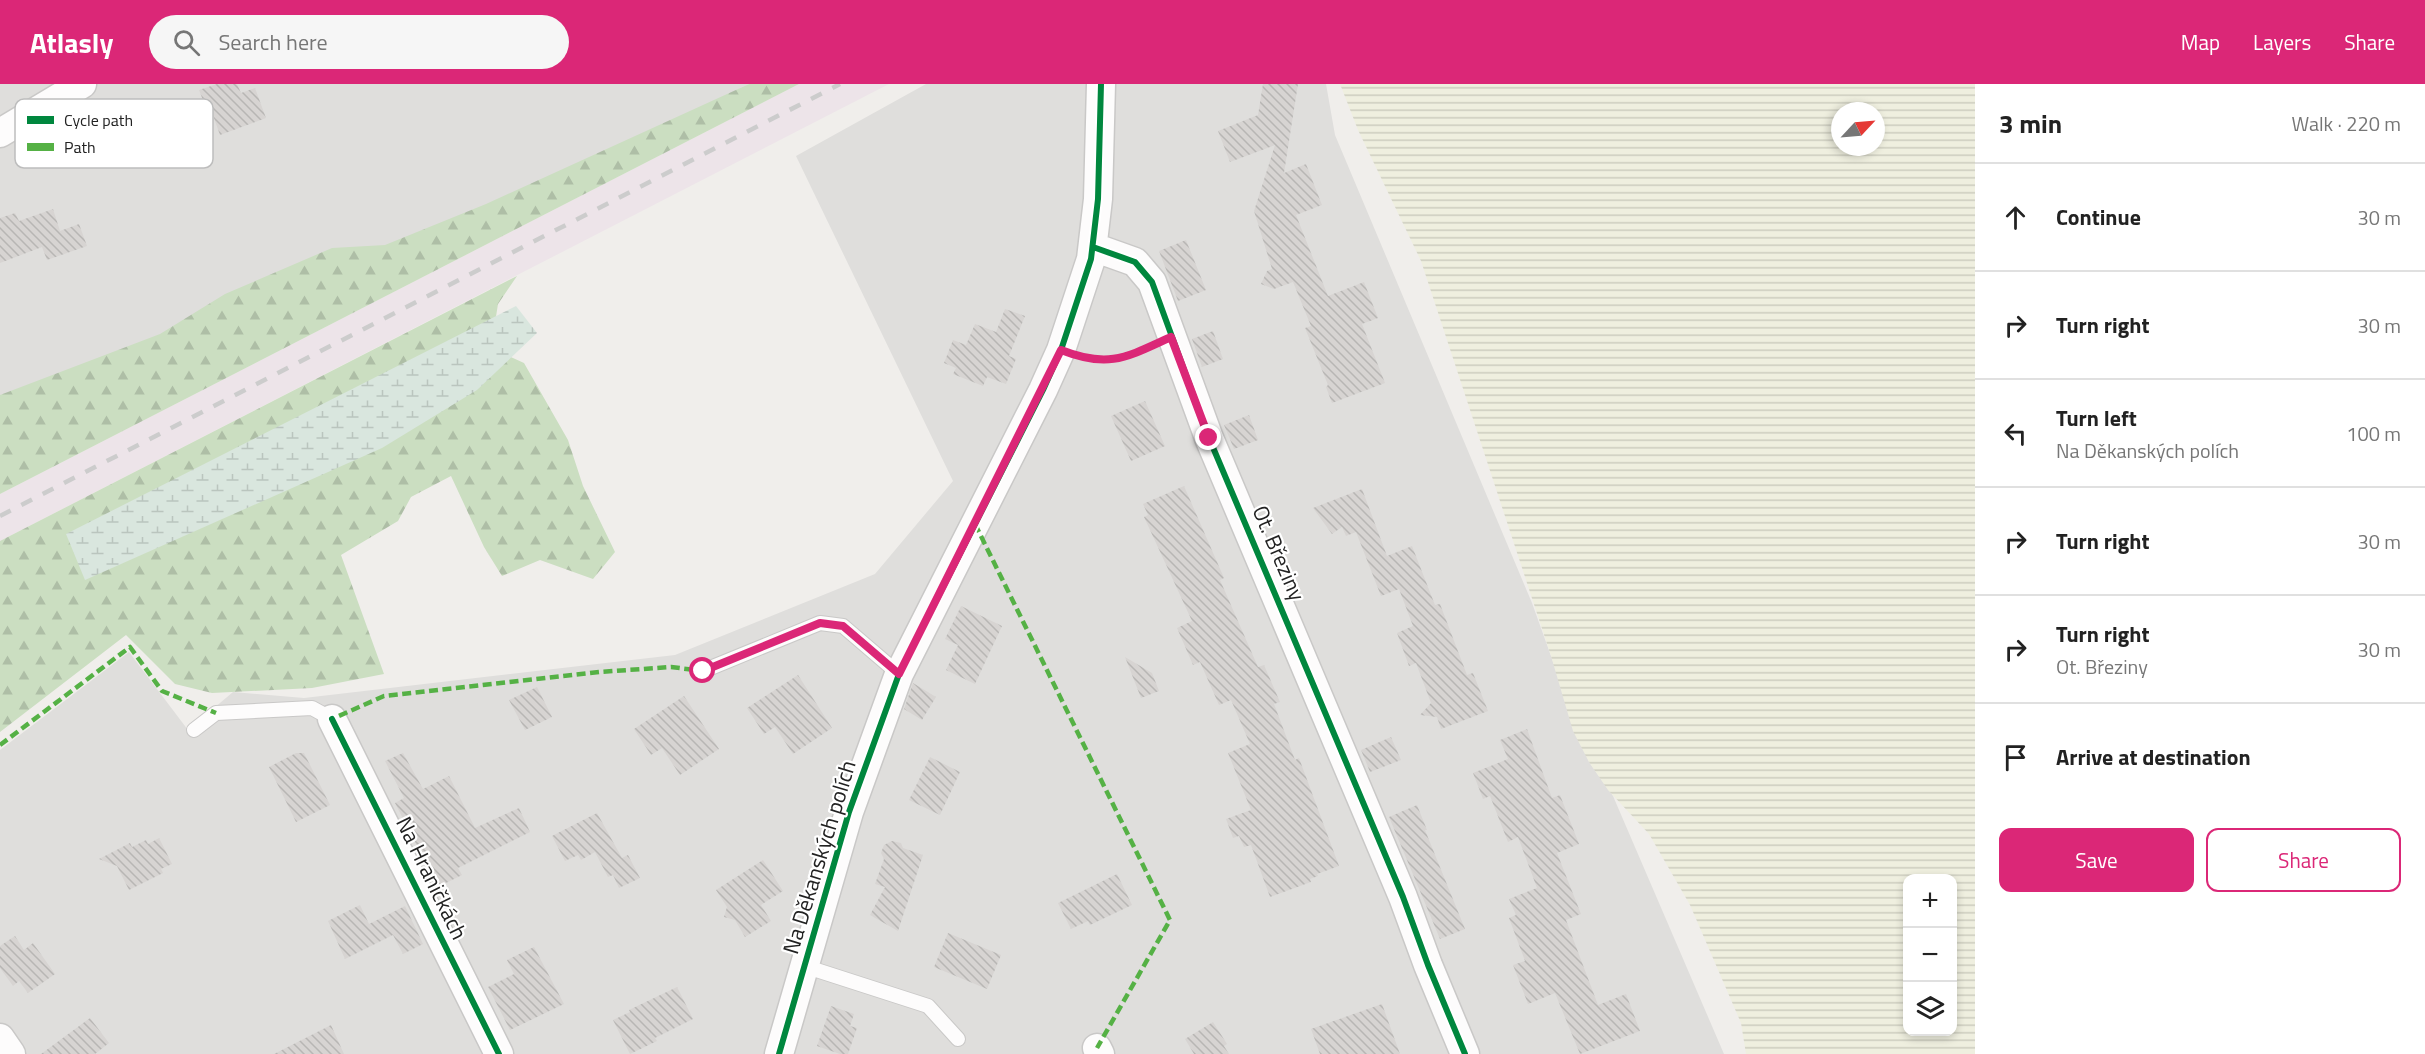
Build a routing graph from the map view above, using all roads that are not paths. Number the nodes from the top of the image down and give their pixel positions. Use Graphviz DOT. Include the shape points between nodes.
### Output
graph roads {
  1 [pos="81,84"];
  2 [pos="1101,84"];
  3 [pos="56,99"];
  4 [pos="15,124"];
  5 [pos="0,133"];
  6 [pos="1093,247"];
  7 [pos="703,671"];
  8 [pos="899,674"];
  9 [pos="332,719"];
  10 [pos="194,730"];
  11 [pos="804,966"];
  12 [pos="0,1038"];
  13 [pos="958,1040"];
  14 [pos="10,1054"];
  15 [pos="499,1054"];
  16 [pos="779,1054"];
  17 [pos="1465,1054"];
  1 -- 3 [label="street"];
  2 -- 6 [label="street"];
  4 -- 5 [label="street"];
  6 -- 8 [label="street, Na Děkanských polích" via="1061,350"];
  6 -- 17 [label="street, Ot. Březiny" via="1135,262 1152,282 1209,438"];
  7 -- 8 [label="lane" via="820,623 843,626"];
  8 -- 11 [label="street, Na Děkanských polích" via="849,812"];
  9 -- 10 [label="lane" via="312,708 216,713"];
  9 -- 15 [label="street, Na Hraničkách"];
  11 -- 13 [label="lane" via="927,1006"];
  11 -- 16 [label="street, Na Děkanských polích"];
  12 -- 14 [label="street"];
}
